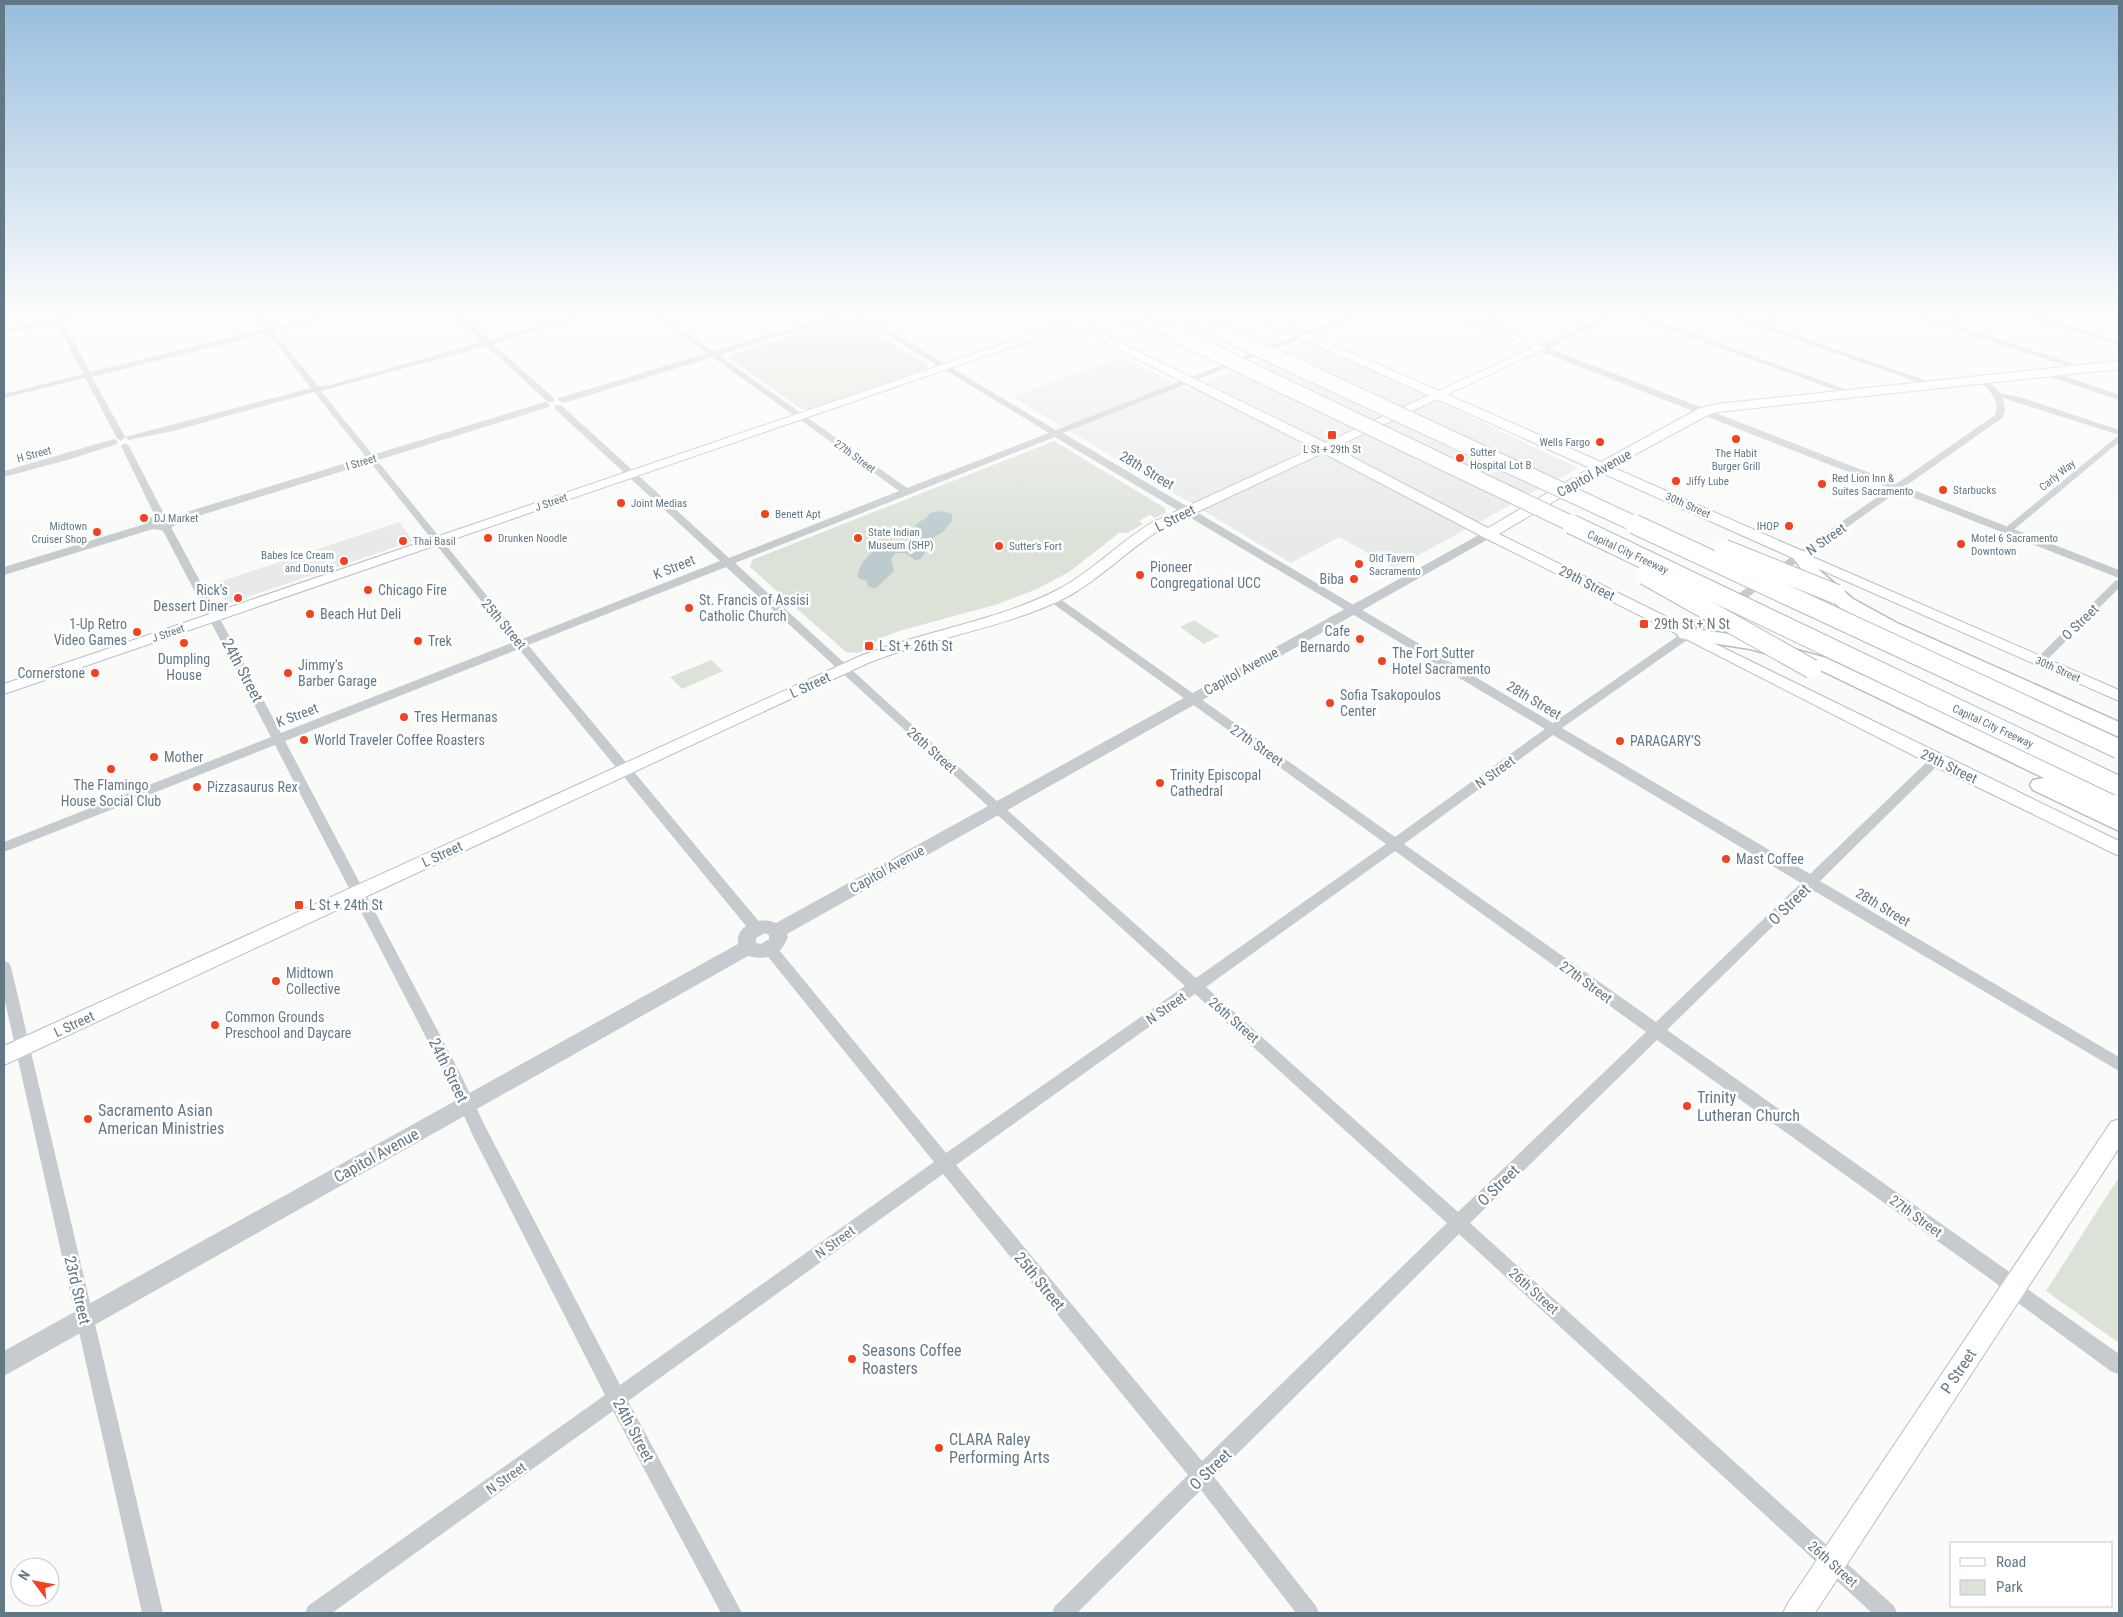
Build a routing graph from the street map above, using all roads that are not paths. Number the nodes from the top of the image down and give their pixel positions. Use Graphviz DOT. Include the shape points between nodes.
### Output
graph roads {
  1 [pos="27,390"];
  2 [pos="96,390"];
  3 [pos="311,390"];
  4 [pos="317,390"];
  5 [pos="540,390"];
  6 [pos="596,390"];
  7 [pos="763,390"];
  8 [pos="878,390"];
  9 [pos="983,390"];
  10 [pos="1164,390"];
  11 [pos="1211,390"];
  12 [pos="1292,390"];
  13 [pos="1348,390"];
  14 [pos="1426,390"];
  15 [pos="1450,390"];
  16 [pos="1650,390"];
  17 [pos="1845,390"];
  18 [pos="1875,390"];
  19 [pos="1995,390"];
  20 [pos="2097,390"];
  21 [pos="1852,393"];
  22 [pos="4,396"];
  23 [pos="1438,396"];
  24 [pos="1998,396"];
  25 [pos="2119,398"];
  26 [pos="554,403"];
  27 [pos="1705,412"];
  28 [pos="800,417"];
  29 [pos="1056,433"];
  30 [pos="2119,433"];
  31 [pos="2119,438"];
  32 [pos="123,442"];
  33 [pos="1325,448"];
  34 [pos="372,459"];
  35 [pos="1502,462"];
  36 [pos="1602,468"];
  37 [pos="4,474"];
  38 [pos="633,474"];
  39 [pos="1479,481"];
  40 [pos="1899,488"];
  41 [pos="906,492"];
  42 [pos="1187,511"];
  43 [pos="177,519"];
  44 [pos="159,524"];
  45 [pos="2008,530"];
  46 [pos="1488,534"];
  47 [pos="437,541"];
  48 [pos="1801,556"];
  49 [pos="727,562"];
  50 [pos="4,570"];
  51 [pos="2119,574"];
  52 [pos="2119,583"];
  53 [pos="1052,598"];
  54 [pos="1352,610"];
  55 [pos="214,617"];
  56 [pos="1687,634"];
  57 [pos="521,643"];
  58 [pos="2040,661"];
  59 [pos="844,669"];
  60 [pos="4,689"];
  61 [pos="2119,696"];
  62 [pos="1191,699"];
  63 [pos="2119,717"];
  64 [pos="1554,729"];
  65 [pos="2119,730"];
  66 [pos="278,738"];
  67 [pos="2119,748"];
  68 [pos="1936,760"];
  69 [pos="624,770"];
  70 [pos="2119,786"];
  71 [pos="2119,805"];
  72 [pos="996,807"];
  73 [pos="2119,823"];
  74 [pos="1396,844"];
  75 [pos="4,847"];
  76 [pos="2119,849"];
  77 [pos="1812,882"];
  78 [pos="359,892"];
  79 [pos="756,928"];
  80 [pos="777,931"];
  81 [pos="748,947"];
  82 [pos="770,949"];
  83 [pos="4,967"];
  84 [pos="1196,987"];
  85 [pos="1656,1031"];
  86 [pos="23,1047"];
  87 [pos="4,1056"];
  88 [pos="2119,1065"];
  89 [pos="466,1104"];
  90 [pos="2119,1129"];
  91 [pos="944,1164"];
  92 [pos="1460,1223"];
  93 [pos="2013,1289"];
  94 [pos="84,1318"];
  95 [pos="4,1364"];
  96 [pos="2119,1365"];
  97 [pos="618,1398"];
  98 [pos="1201,1478"];
  99 [pos="1830,1562"];
  100 [pos="153,1613"];
  101 [pos="315,1613"];
  102 [pos="732,1613"];
  103 [pos="1062,1613"];
  104 [pos="1309,1613"];
  105 [pos="1798,1613"];
  106 [pos="1887,1613"];
  1 -- 22 [label="street"];
  2 -- 32 [label="street, 24th Street"];
  3 -- 32 [label="street, H Street"];
  4 -- 34 [label="street, 25th Street"];
  5 -- 26 [label="street, 26th Street"];
  6 -- 26 [label="street, I Street"];
  7 -- 28 [label="street, 27th Street"];
  8 -- 28 [label="main road, J Street"];
  9 -- 29 [label="street, 28th Street"];
  10 -- 29 [label="street, K Street"];
  11 -- 33 [label="main road, 29th Street"];
  12 -- 39 [label="highway, Capital City Freeway, bridge"];
  13 -- 35 [label="highway, bridge"];
  14 -- 23 [label="main road, 30th Street"];
  15 -- 23 [label="main road, L Street"];
  16 -- 27 [label="street"];
  17 -- 21 [label="street"];
  18 -- 21 [label="main road, Capitol Avenue"];
  19 -- 24 [label="street"];
  20 -- 25 [label="street"];
  21 -- 27 [label="main road, Capitol Avenue"];
  23 -- 33 [label="main road, L Street"];
  23 -- 36 [label="main road, 30th Street"];
  24 -- 30 [label="street" via="2017,399"];
  24 -- 40 [label="street, N Street" via="1999,416"];
  26 -- 34 [label="street, I Street"];
  26 -- 38 [label="street, 26th Street"];
  27 -- 36 [label="main road, Capitol Avenue"];
  27 -- 40 [label="street"];
  28 -- 38 [label="main road, J Street"];
  28 -- 41 [label="street, 27th Street"];
  29 -- 41 [label="street, K Street"];
  29 -- 42 [label="street, 28th Street"];
  31 -- 45 [label="street, Carly Way"];
  32 -- 37 [label="street, H Street"];
  32 -- 44 [label="street, 24th Street"];
  33 -- 42 [label="main road, L Street"];
  33 -- 46 [label="main road, 29th Street"];
  34 -- 43 [label="street, I Street"];
  34 -- 47 [label="street, 25th Street"];
  35 -- 63 [label="highway, bridge" via="1904,621"];
  35 -- 67 [label="highway, bridge"];
  36 -- 46 [label="main road, Capitol Avenue"];
  36 -- 48 [label="main road, 30th Street"];
  38 -- 47 [label="main road, J Street"];
  38 -- 49 [label="street, 26th Street"];
  39 -- 70 [label="highway, Capital City Freeway, bridge"];
  39 -- 73 [label="highway, bridge" via="1812,669"];
  40 -- 45 [label="street"];
  40 -- 48 [label="street, N Street"];
  41 -- 49 [label="street, K Street"];
  42 -- 53 [label="main road, L Street" via="1134,540 1088,576"];
  42 -- 54 [label="street, 28th Street"];
  43 -- 44 [label="street" via="174,523"];
  44 -- 50 [label="street"];
  44 -- 55 [label="street, 24th Street"];
  45 -- 51 [label="street"];
  46 -- 54 [label="street, Capitol Avenue"];
  46 -- 56 [label="main road, 29th Street"];
  47 -- 55 [label="main road, J Street"];
  47 -- 57 [label="street, 25th Street"];
  48 -- 56 [label="street, N Street"];
  48 -- 58 [label="main road, 30th Street"];
  48 -- 65 [label="highway" via="1814,575 1846,603 1890,627"];
  49 -- 57 [label="street, K Street"];
  49 -- 59 [label="street, 26th Street"];
  52 -- 58 [label="street, O Street"];
  53 -- 59 [label="main road, L Street" via="1006,615 908,642"];
  53 -- 62 [label="street, 27th Street"];
  54 -- 62 [label="street, Capitol Avenue"];
  54 -- 64 [label="street, 28th Street"];
  55 -- 60 [label="main road, J Street"];
  55 -- 66 [label="street, 24th Street"];
  56 -- 64 [label="street, N Street"];
  56 -- 68 [label="main road, 29th Street"];
  56 -- 71 [label="highway" via="1752,643 1819,662"];
  57 -- 66 [label="street, K Street"];
  57 -- 69 [label="street, 25th Street"];
  58 -- 61 [label="main road, 30th Street"];
  59 -- 69 [label="main road, L Street"];
  59 -- 72 [label="street, 26th Street"];
  62 -- 72 [label="street, Capitol Avenue"];
  62 -- 74 [label="street, 27th Street"];
  64 -- 74 [label="street, N Street"];
  64 -- 77 [label="street, 28th Street"];
  66 -- 75 [label="street, K Street"];
  66 -- 78 [label="street, 24th Street"];
  68 -- 76 [label="main road, 29th Street"];
  68 -- 77 [label="street, O Street"];
  69 -- 78 [label="main road, L Street"];
  69 -- 79 [label="street, 25th Street"];
  72 -- 80 [label="street, Capitol Avenue"];
  72 -- 84 [label="street, 26th Street"];
  74 -- 84 [label="street, N Street"];
  74 -- 85 [label="street, 27th Street"];
  77 -- 85 [label="street, O Street"];
  77 -- 88 [label="street, 28th Street"];
  78 -- 86 [label="main road, L Street"];
  78 -- 89 [label="street, 24th Street"];
  79 -- 80 [label="street" via="770,927"];
  79 -- 81 [label="street" via="746,938"];
  80 -- 82 [label="street" via="778,941"];
  81 -- 82 [label="street" via="758,952"];
  81 -- 89 [label="street, Capitol Avenue"];
  82 -- 91 [label="street, 25th Street"];
  83 -- 86 [label="street, 23rd Street"];
  84 -- 91 [label="street, N Street"];
  84 -- 92 [label="street, 26th Street"];
  85 -- 92 [label="street, O Street"];
  85 -- 93 [label="street, 27th Street" via="2002,1277"];
  86 -- 87 [label="main road, L Street"];
  86 -- 94 [label="street, 23rd Street"];
  89 -- 94 [label="street, Capitol Avenue"];
  89 -- 97 [label="street, 24th Street"];
  90 -- 93 [label="main road, P Street"];
  91 -- 97 [label="street, N Street"];
  91 -- 98 [label="street, 25th Street"];
  92 -- 98 [label="street, O Street"];
  92 -- 99 [label="street, 26th Street"];
  93 -- 96 [label="street, 27th Street"];
  93 -- 99 [label="main road, P Street"];
  94 -- 95 [label="street, Capitol Avenue"];
  94 -- 100 [label="street, 23rd Street"];
  97 -- 101 [label="street, N Street"];
  97 -- 102 [label="street, 24th Street"];
  98 -- 103 [label="street, O Street"];
  98 -- 104 [label="street, 25th Street"];
  99 -- 105 [label="main road, P Street"];
  99 -- 106 [label="street, 26th Street"];
}
